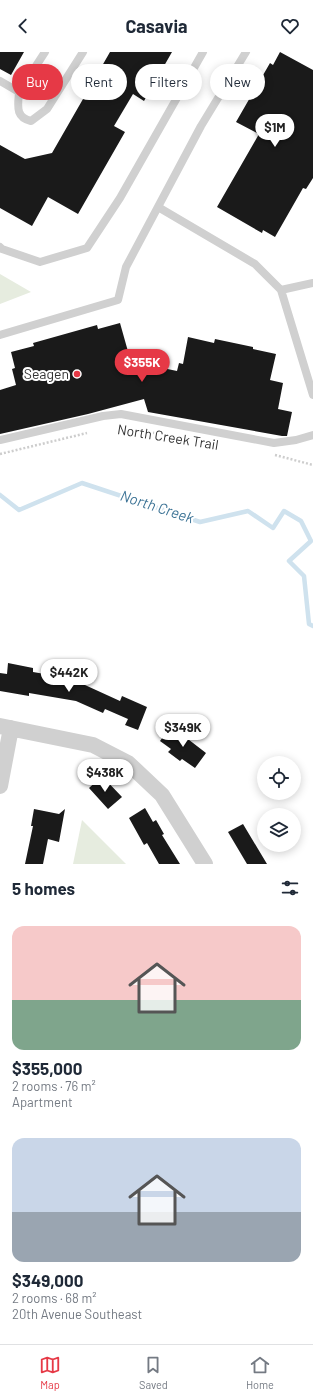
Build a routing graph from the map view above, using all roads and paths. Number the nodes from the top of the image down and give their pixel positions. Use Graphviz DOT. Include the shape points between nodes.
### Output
graph roads {
  1 [pos="45,52"];
  2 [pos="83,52"];
  3 [pos="246,52"];
  4 [pos="201,53"];
  5 [pos="37,64"];
  6 [pos="0,81"];
  7 [pos="63,84"];
  8 [pos="12,88"];
  9 [pos="19,100"];
  10 [pos="53,100"];
  11 [pos="158,207"];
  12 [pos="0,247"];
  13 [pos="313,283"];
  14 [pos="281,290"];
  15 [pos="0,335"];
  16 [pos="313,395"];
  17 [pos="147,432"];
  18 [pos="87,433"];
  19 [pos="313,435"];
  20 [pos="169,436"];
  21 [pos="0,440"];
  22 [pos="0,454"];
  23 [pos="273,454"];
  24 [pos="313,465"];
  25 [pos="5,727"];
  26 [pos="0,786"];
  27 [pos="205,864"];
  1 -- 5 [label="lane"];
  2 -- 7 [label="lane"];
  3 -- 11 [label="lane" via="201,126"];
  4 -- 12 [label="lane" via="120,198 86,248 40,262"];
  6 -- 8 [label="lane"];
  9 -- 10 [label="lane" via="20,115 31,121 47,109"];
  11 -- 14 [label="lane" via="254,264"];
  11 -- 15 [label="lane" via="126,267 118,300"];
  13 -- 14 [label="lane"];
  14 -- 16 [label="lane"];
  17 -- 20 [label="path, North Creek Trail"];
  18 -- 22 [label="path"];
  19 -- 21 [label="lane" via="274,443 121,414"];
  23 -- 24 [label="path"];
  25 -- 26 [label="street"];
  25 -- 27 [label="street" via="93,745 128,763 162,795"];
}
